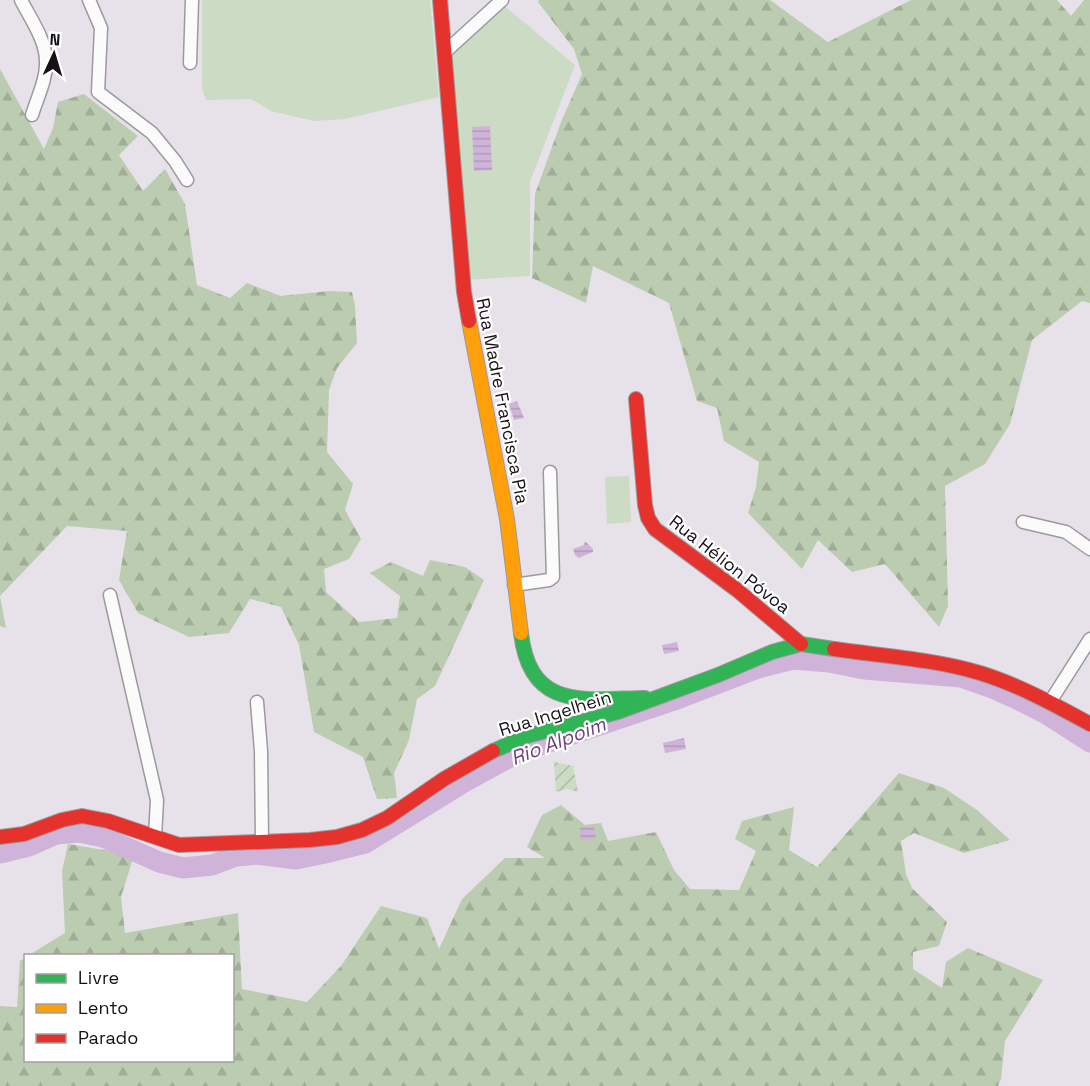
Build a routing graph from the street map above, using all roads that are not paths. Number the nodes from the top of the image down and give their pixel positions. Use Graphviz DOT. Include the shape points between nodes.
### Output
graph roads {
  1 [pos="21,0"];
  2 [pos="89,0"];
  3 [pos="192,0"];
  4 [pos="440,0"];
  5 [pos="502,0"];
  6 [pos="445,52"];
  7 [pos="190,63"];
  8 [pos="32,115"];
  9 [pos="187,180"];
  10 [pos="636,399"];
  11 [pos="550,472"];
  12 [pos="1023,522"];
  13 [pos="1090,549"];
  14 [pos="514,585"];
  15 [pos="110,595"];
  16 [pos="1090,639"];
  17 [pos="801,644"];
  18 [pos="657,698"];
  19 [pos="257,702"];
  20 [pos="1050,702"];
  21 [pos="1090,724"];
  22 [pos="0,837"];
  23 [pos="155,837"];
  24 [pos="262,841"];
  1 -- 8 [label="street" via="46,53 44,78"];
  2 -- 9 [label="street" via="101,28 98,92 152,133"];
  3 -- 7 [label="street"];
  4 -- 6 [label="street, Rua Madre Francisca Pia"];
  5 -- 6 [label="street"];
  6 -- 14 [label="street, Rua Madre Francisca Pia" via="464,292 507,519"];
  10 -- 17 [label="street, Rua Hélion Póvoa" via="645,505 655,529"];
  11 -- 14 [label="street" via="553,577"];
  12 -- 13 [label="street" via="1066,532"];
  14 -- 18 [label="street, Rua Madre Francisca Pia" via="524,653 528,669 538,683 551,692 575,696"];
  15 -- 23 [label="street" via="157,800"];
  16 -- 20 [label="street"];
  17 -- 18 [label="street, Rua Ingelhein"];
  17 -- 20 [label="street, Rua Ingelhein" via="957,667"];
  18 -- 24 [label="street, Rua Ingelhein" via="527,736 481,756 387,818 362,830 310,840"];
  19 -- 24 [label="street"];
  20 -- 21 [label="street, Rua Ingelhein"];
  22 -- 23 [label="street, Rua Ingelhein" via="24,834 82,816"];
  23 -- 24 [label="street, Rua Ingelhein" via="179,845"];
}
